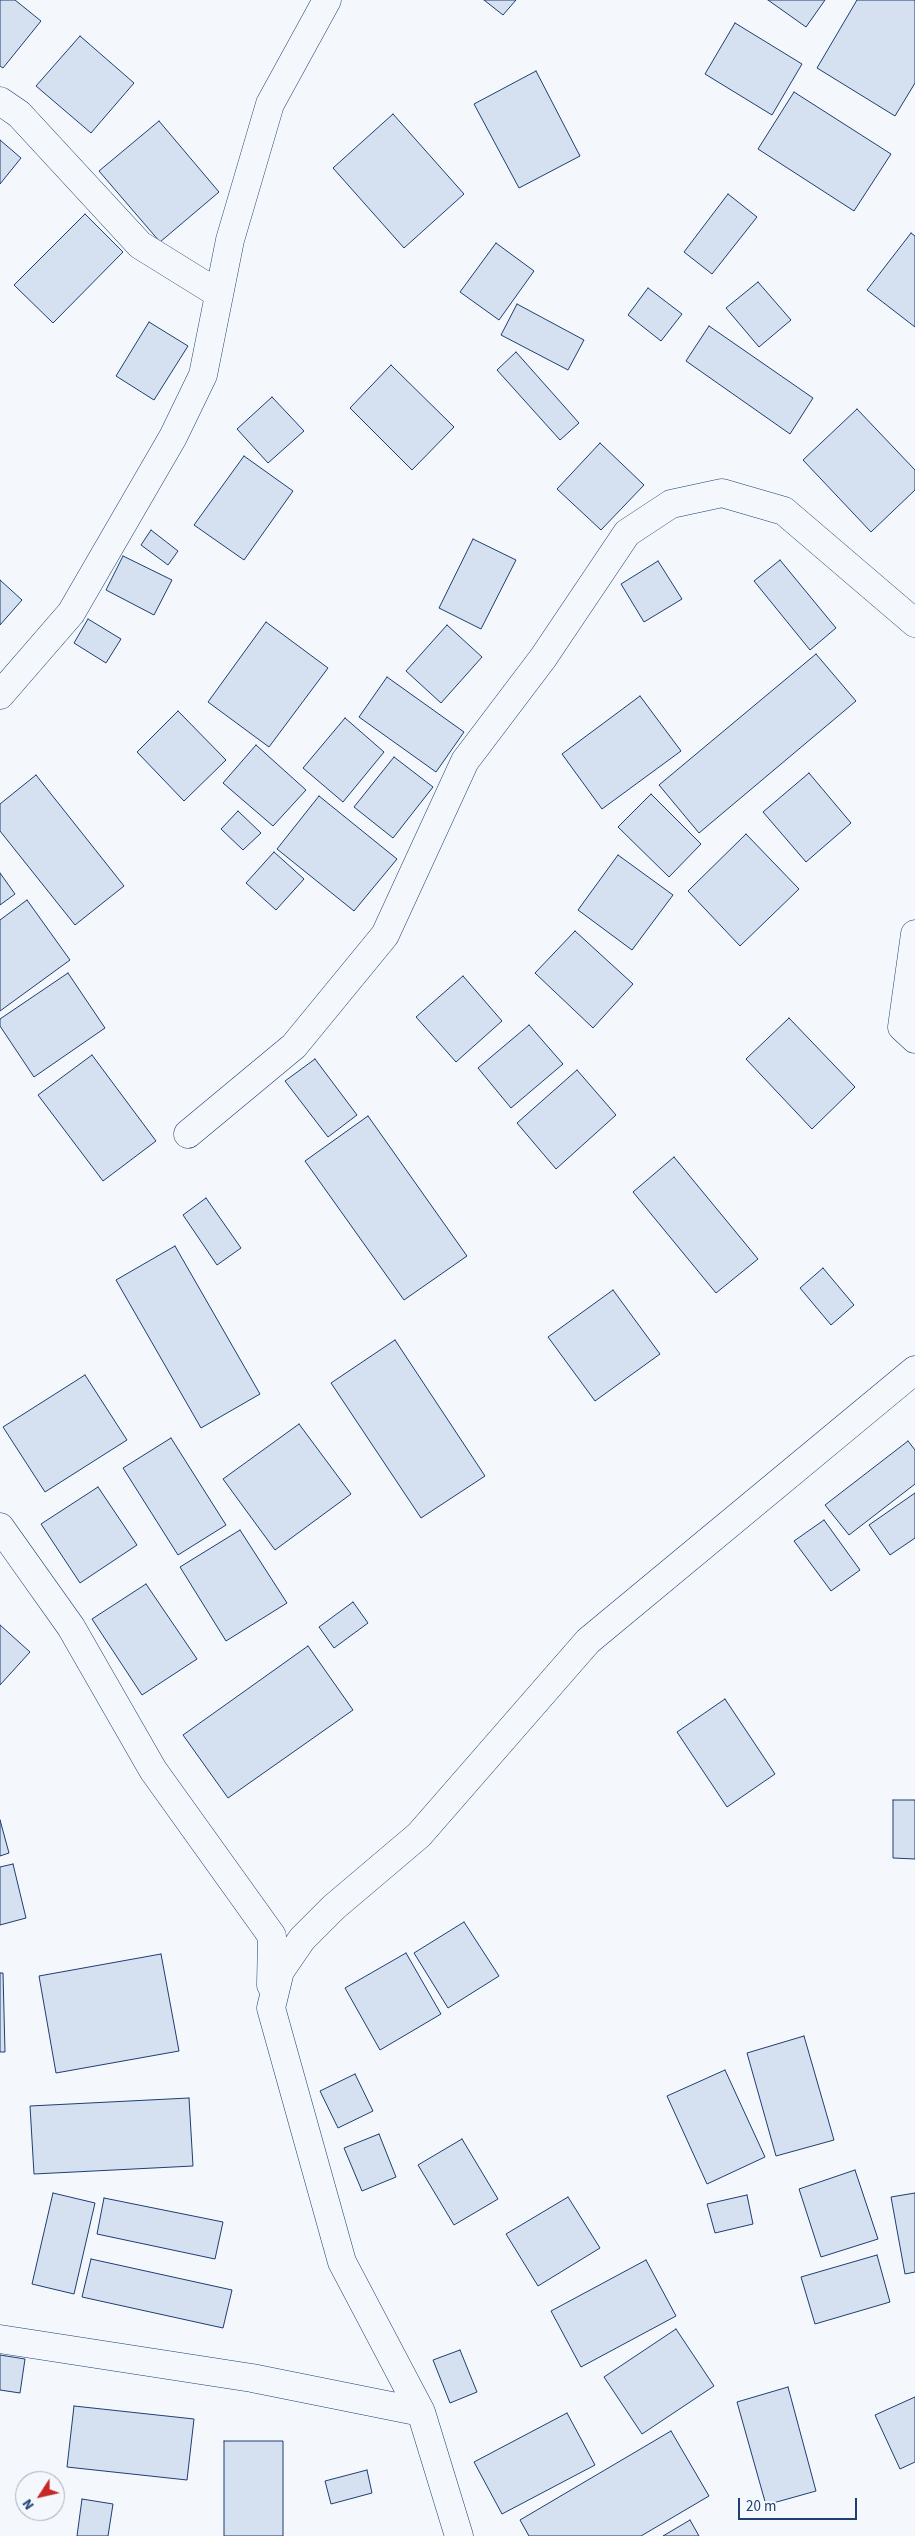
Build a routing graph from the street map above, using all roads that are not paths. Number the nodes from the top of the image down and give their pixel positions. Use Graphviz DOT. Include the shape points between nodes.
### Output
graph roads {
  1 [pos="326,0"];
  2 [pos="0,101"];
  3 [pos="219,294"];
  4 [pos="915,623"];
  5 [pos="0,695"];
  6 [pos="915,934"];
  7 [pos="911,1028"];
  8 [pos="188,1134"];
  9 [pos="915,1370"];
  10 [pos="0,1527"];
  11 [pos="272,1936"];
  12 [pos="302,1939"];
  13 [pos="271,2008"];
  14 [pos="0,2339"];
  15 [pos="421,2412"];
  16 [pos="460,2536"];
  1 -- 3 [label="street" via="270,104 230,240"];
  2 -- 3 [label="street" via="19,114 140,245"];
  3 -- 5 [label="street" via="203,375 173,437 71,613"];
  4 -- 8 [label="street" via="784,511 722,493 671,504 627,533 543,658 465,761 384,935 294,1046"];
  6 -- 7 [label="street"];
  9 -- 12 [label="street" via="588,1641 419,1835 334,1907"];
  10 -- 11 [label="street" via="71,1627 153,1770"];
  11 -- 12 [label="street"];
  11 -- 13 [label="street"];
  12 -- 13 [label="street" via="280,1971"];
  13 -- 15 [label="street" via="342,2262"];
  14 -- 15 [label="street" via="252,2378"];
  15 -- 16 [label="street"];
}
